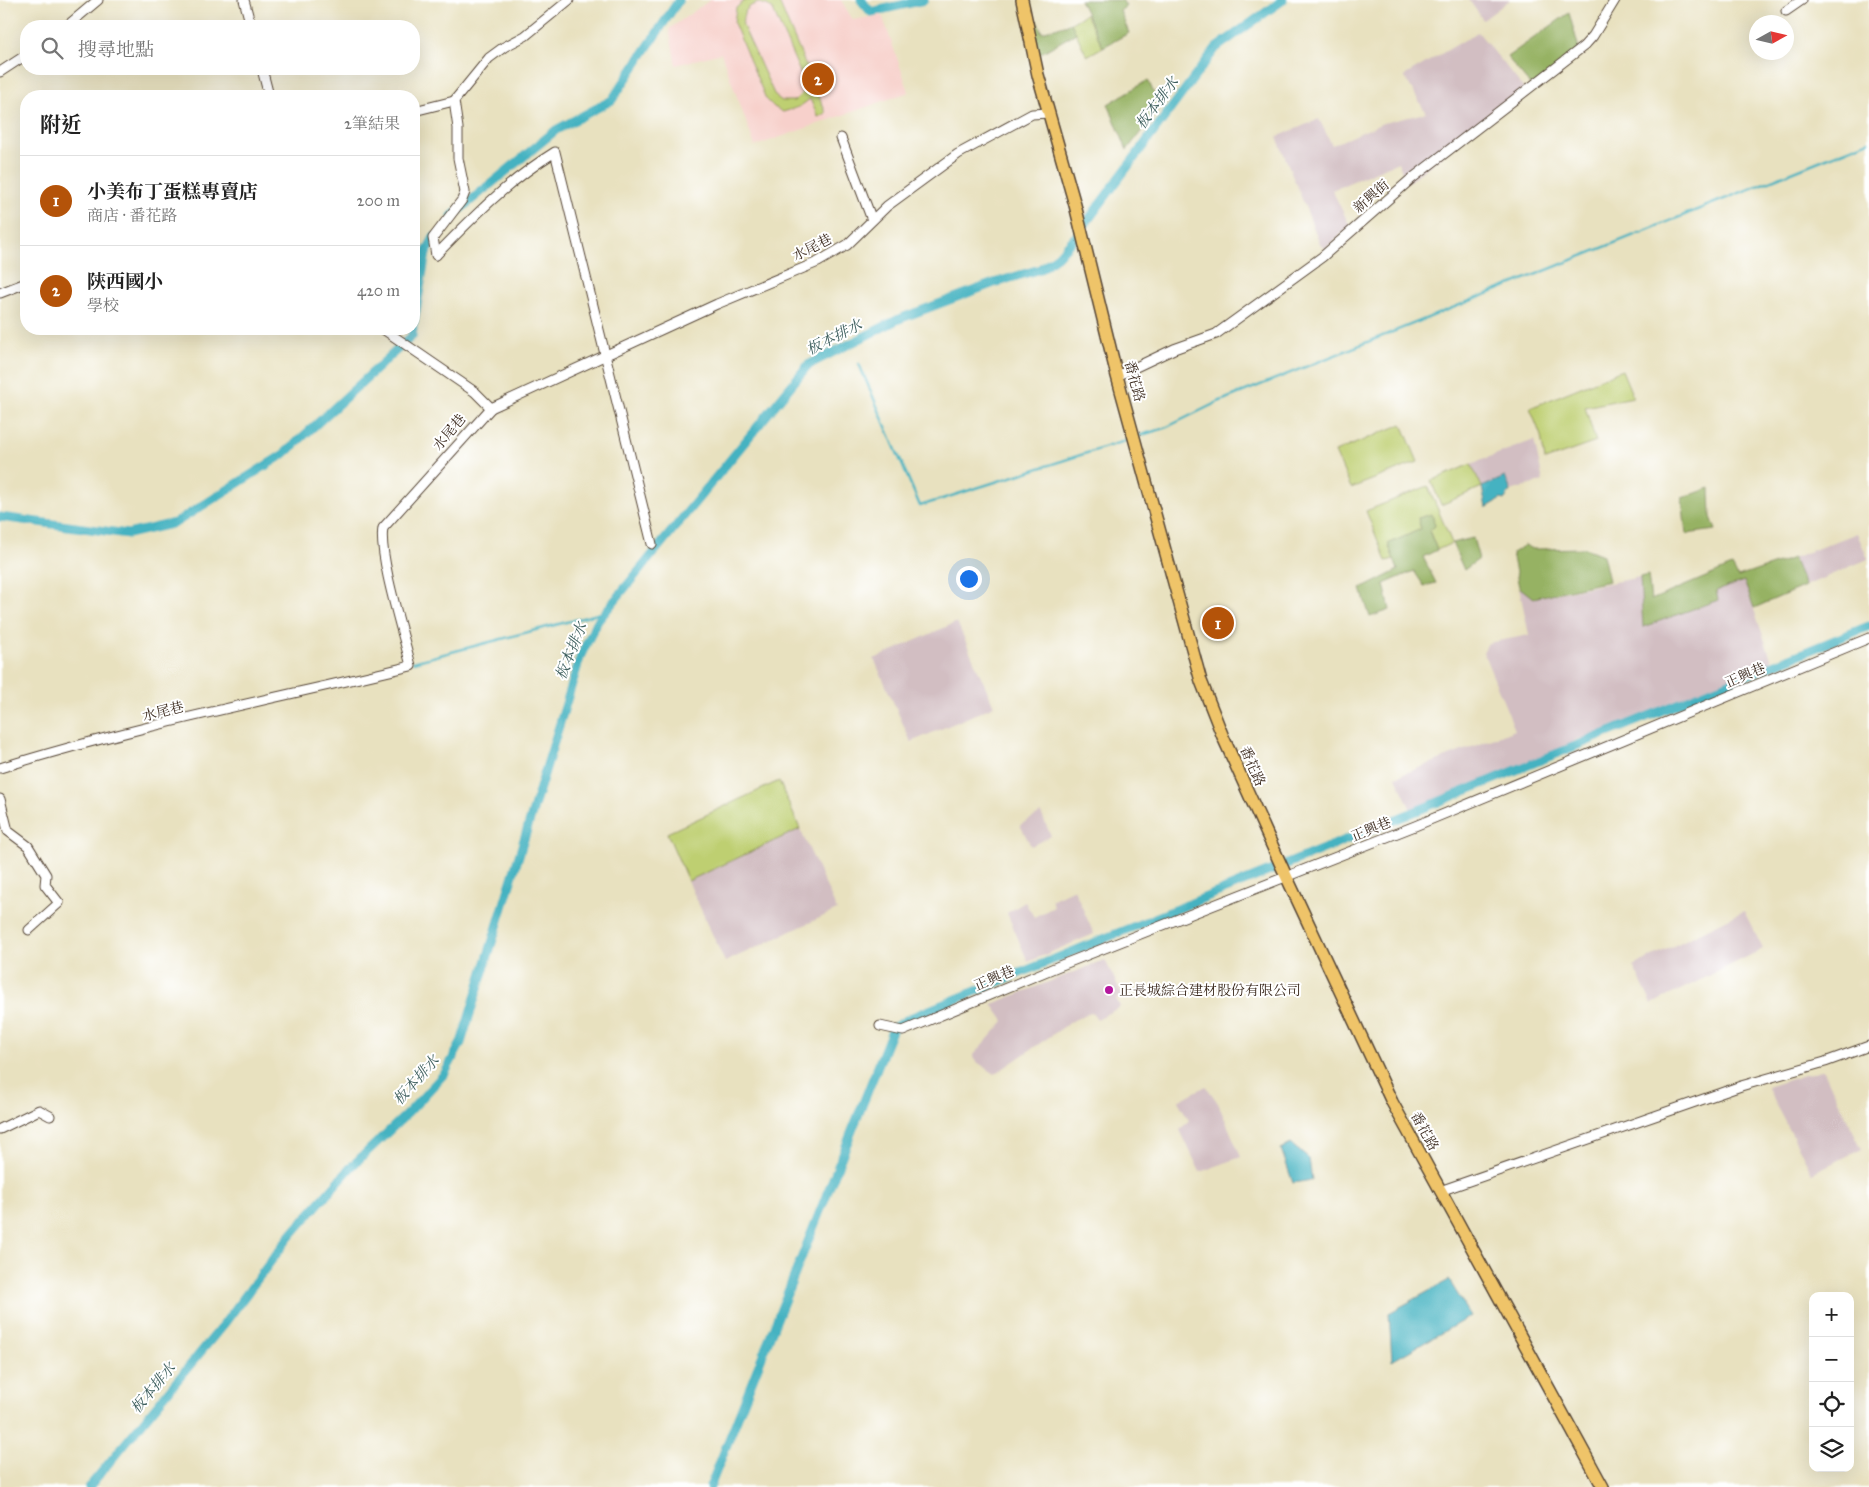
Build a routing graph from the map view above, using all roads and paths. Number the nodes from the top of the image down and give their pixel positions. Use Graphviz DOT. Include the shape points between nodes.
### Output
graph roads {
  1 [pos="98,0"];
  2 [pos="244,0"];
  3 [pos="569,0"];
  4 [pos="1022,0"];
  5 [pos="1615,0"];
  6 [pos="1802,0"];
  7 [pos="1786,11"];
  8 [pos="74,20"];
  9 [pos="249,20"];
  10 [pos="20,59"];
  11 [pos="0,72"];
  12 [pos="264,75"];
  13 [pos="267,90"];
  14 [pos="454,101"];
  15 [pos="420,110"];
  16 [pos="1049,113"];
  17 [pos="841,138"];
  18 [pos="872,220"];
  19 [pos="20,285"];
  20 [pos="0,293"];
  21 [pos="392,335"];
  22 [pos="604,356"];
  23 [pos="1117,376"];
  24 [pos="491,408"];
  25 [pos="652,544"];
  26 [pos="1869,638"];
  27 [pos="0,768"];
  28 [pos="0,799"];
  29 [pos="1288,877"];
  30 [pos="29,930"];
  31 [pos="880,1026"];
  32 [pos="1869,1046"];
  33 [pos="50,1116"];
  34 [pos="0,1129"];
  35 [pos="1440,1191"];
  36 [pos="1603,1487"];
  1 -- 8 [label="street"];
  2 -- 9 [label="street"];
  3 -- 14 [label="street" via="525,36 490,58"];
  4 -- 16 [label="main road, 番花路"];
  5 -- 23 [label="street, 新興街" via="1584,46 1410,180 1322,257 1216,334"];
  6 -- 7 [label="street"];
  10 -- 11 [label="street"];
  12 -- 13 [label="street"];
  14 -- 15 [label="street"];
  14 -- 22 [label="street" via="458,158 465,192 433,238 436,255 497,193 555,152"];
  16 -- 18 [label="street, 水尾巷" via="1032,114 958,154"];
  16 -- 23 [label="main road, 番花路"];
  17 -- 18 [label="street"];
  18 -- 22 [label="street, 水尾巷" via="847,245 818,262"];
  19 -- 20 [label="street"];
  21 -- 24 [label="street" via="475,392"];
  22 -- 24 [label="street, 水尾巷"];
  22 -- 25 [label="street"];
  23 -- 29 [label="main road, 番花路" via="1201,681 1223,737"];
  24 -- 27 [label="street, 水尾巷" via="383,528 381,537 386,562 411,666 141,730"];
  26 -- 29 [label="street, 正興巷"];
  28 -- 30 [label="street" via="8,831 28,846 46,875 45,885 59,903"];
  29 -- 31 [label="street, 正興巷" via="903,1031"];
  29 -- 35 [label="main road, 番花路" via="1392,1102"];
  32 -- 35 [label="street" via="1741,1086"];
  33 -- 34 [label="street" via="38,1110"];
  35 -- 36 [label="main road, 番花路"];
}
